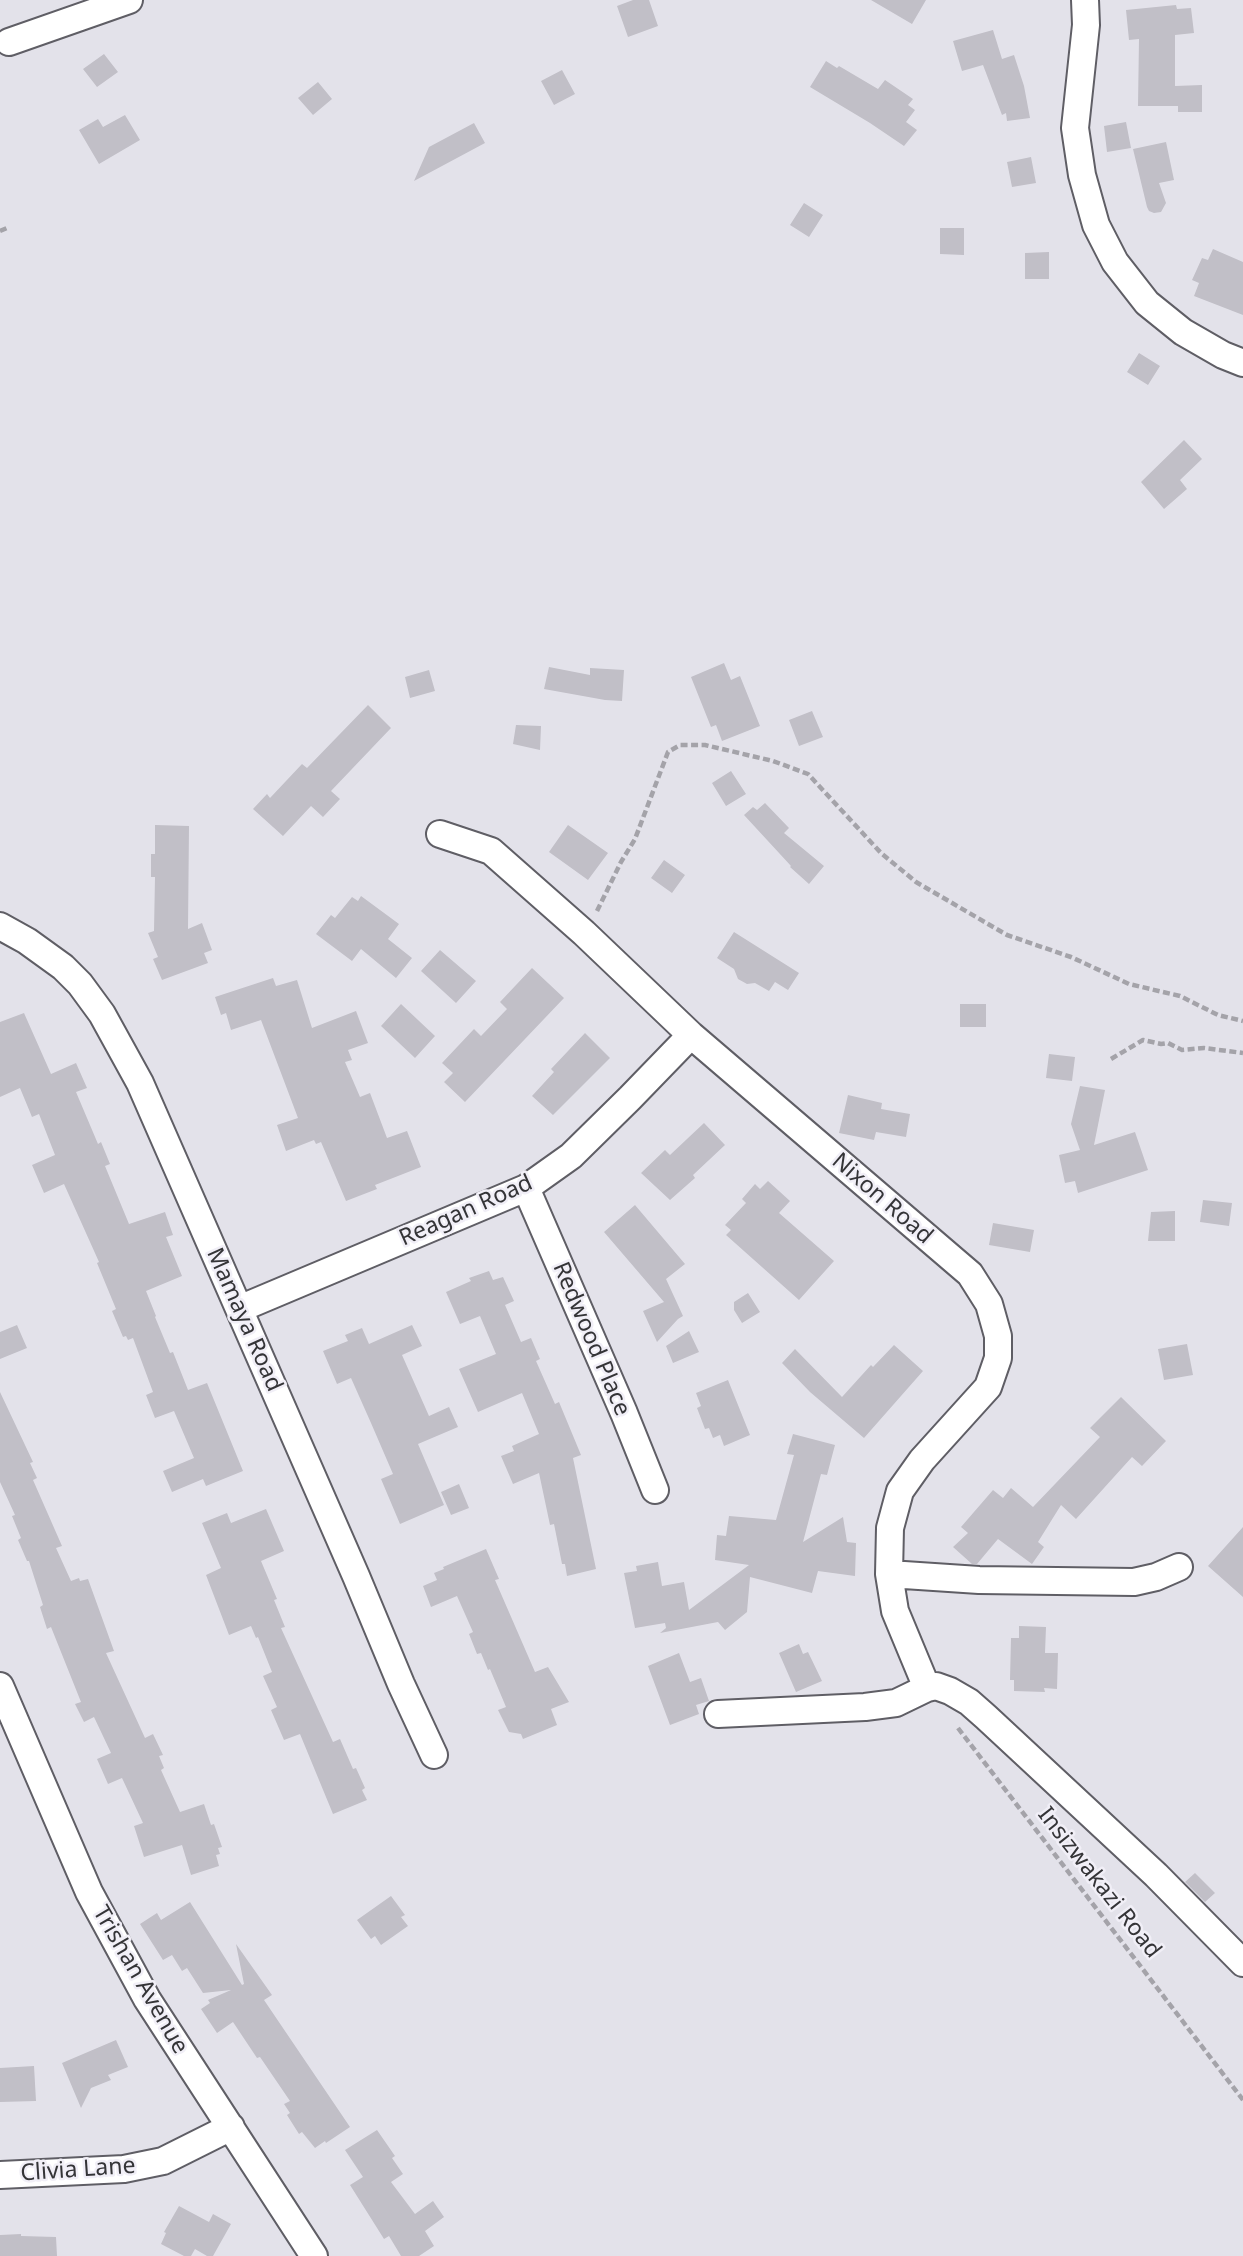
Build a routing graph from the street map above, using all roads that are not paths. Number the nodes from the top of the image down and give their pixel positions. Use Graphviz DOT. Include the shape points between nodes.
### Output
graph roads {
  1 [pos="129,0"];
  2 [pos="1085,0"];
  3 [pos="9,42"];
  4 [pos="1243,363"];
  5 [pos="440,834"];
  6 [pos="0,926"];
  7 [pos="691,1035"];
  8 [pos="526,1188"];
  9 [pos="239,1309"];
  10 [pos="655,1490"];
  11 [pos="1179,1567"];
  12 [pos="889,1574"];
  13 [pos="0,1686"];
  14 [pos="927,1688"];
  15 [pos="718,1714"];
  16 [pos="434,1755"];
  17 [pos="1243,1964"];
  18 [pos="231,2127"];
  19 [pos="0,2175"];
  20 [pos="314,2256"];
  1 -- 3 [label="street"];
  2 -- 4 [label="street" via="1075,128 1096,225 1115,262 1147,303 1183,332"];
  5 -- 7 [label="street, Nixon Road" via="491,851"];
  6 -- 9 [label="street, Mamaya Road" via="64,967 102,1014 140,1083"];
  7 -- 8 [label="street, Reagan Road" via="571,1156"];
  7 -- 12 [label="street, Nixon Road" via="970,1274 989,1304 998,1336 998,1359 988,1387 900,1491 890,1528"];
  8 -- 9 [label="street, Reagan Road"];
  8 -- 10 [label="street, Redwood Place"];
  9 -- 16 [label="street, Mamaya Road"];
  11 -- 12 [label="street" via="1133,1582"];
  12 -- 14 [label="street, Nixon Road" via="895,1611"];
  13 -- 18 [label="street, Trishan Avenue" via="89,1892 147,1999"];
  14 -- 15 [label="street" via="896,1703 865,1707"];
  14 -- 17 [label="street" via="936,1686 969,1702 1156,1875"];
  18 -- 19 [label="street, Clivia Lane" via="163,2161 137,2167"];
  18 -- 20 [label="street, Trishan Avenue"];
}
